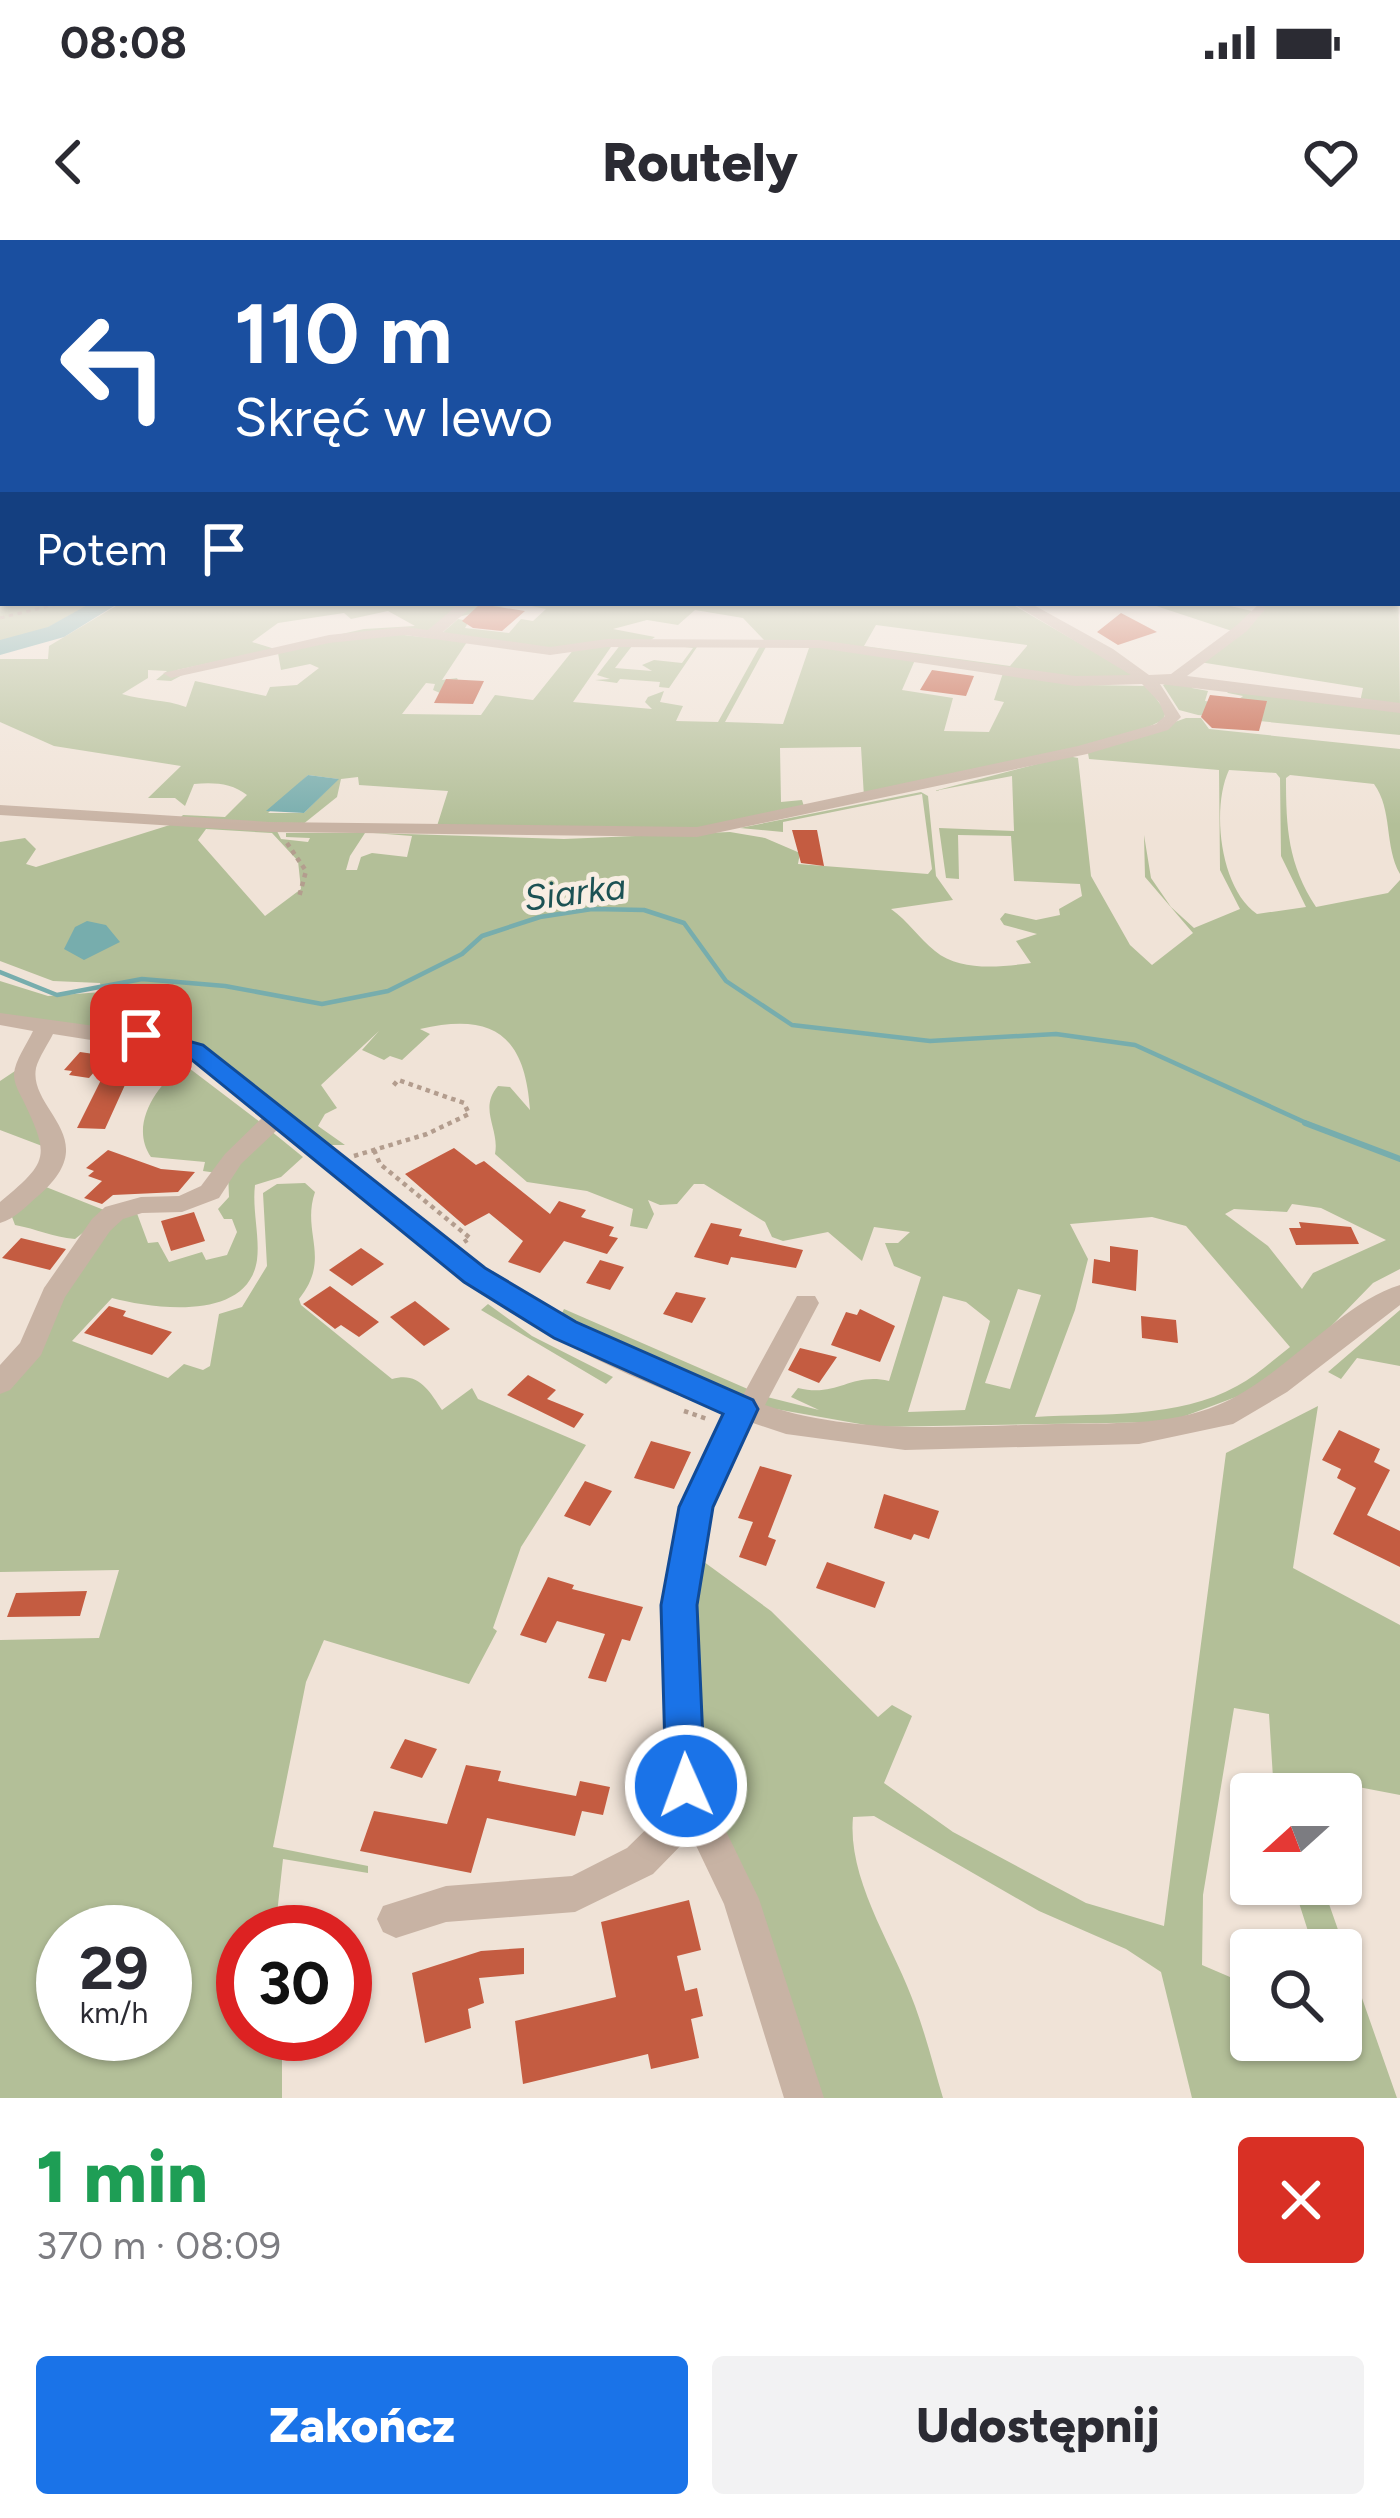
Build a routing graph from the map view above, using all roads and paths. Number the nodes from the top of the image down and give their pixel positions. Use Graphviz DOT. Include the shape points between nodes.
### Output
graph roads {
  1 [pos="270,652"];
  2 [pos="872,652"];
  3 [pos="1102,652"];
  4 [pos="1204,652"];
  5 [pos="171,673"];
  6 [pos="1174,679"];
  7 [pos="1153,682"];
  8 [pos="1400,708"];
  9 [pos="0,810"];
  10 [pos="284,838"];
  11 [pos="299,897"];
  12 [pos="0,1019"];
  13 [pos="45,1029"];
  14 [pos="278,1116"];
  15 [pos="374,1149"];
  16 [pos="380,1164"];
  17 [pos="0,1215"];
  18 [pos="1400,1294"];
  19 [pos="806,1303"];
  20 [pos="0,1383"];
  21 [pos="745,1410"];
  22 [pos="695,1806"];
  23 [pos="396,1919"];
  24 [pos="804,2098"];
  1 -- 5 [label="street"];
  2 -- 7 [label="street" via="1075,681"];
  3 -- 7 [label="street"];
  4 -- 6 [label="street"];
  6 -- 7 [label="street"];
  6 -- 8 [label="street"];
  7 -- 9 [label="street" via="1173,717 1138,735 697,832 271,827"];
  10 -- 11 [label="path" via="302,861"];
  12 -- 13 [label="street"];
  13 -- 14 [label="street" via="141,1035 194,1050"];
  13 -- 17 [label="street" via="25,1069 55,1142 53,1158 38,1183"];
  14 -- 20 [label="street" via="210,1192 114,1213 101,1225 52,1295 31,1348"];
  14 -- 21 [label="street" via="475,1275 565,1330"];
  15 -- 16 [label="path"];
  18 -- 21 [label="street" via="1223,1416 1139,1432 905,1439 831,1432"];
  19 -- 21 [label="street"];
  21 -- 22 [label="street" via="696,1507 679,1605 686,1786"];
  22 -- 23 [label="street" via="640,1861 575,1894 446,1904"];
  22 -- 24 [label="street" via="741,1899"];
}
